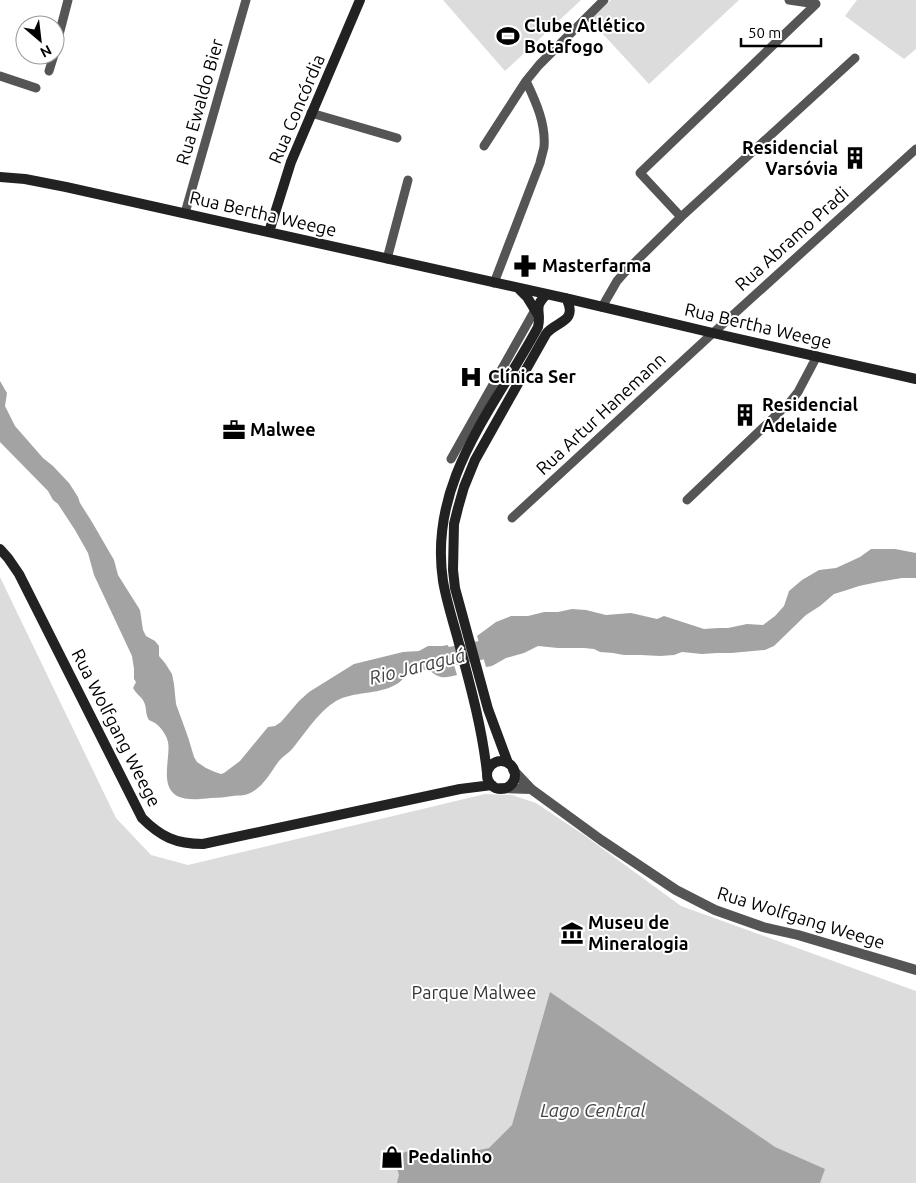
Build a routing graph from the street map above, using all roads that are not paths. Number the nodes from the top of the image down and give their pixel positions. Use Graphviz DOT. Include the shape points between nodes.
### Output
graph roads {
  1 [pos="68,0"];
  2 [pos="246,0"];
  3 [pos="360,0"];
  4 [pos="604,0"];
  5 [pos="789,0"];
  6 [pos="64,15"];
  7 [pos="855,58"];
  8 [pos="51,65"];
  9 [pos="49,71"];
  10 [pos="0,76"];
  11 [pos="526,81"];
  12 [pos="36,88"];
  13 [pos="311,114"];
  14 [pos="397,138"];
  15 [pos="484,146"];
  16 [pos="916,149"];
  17 [pos="0,177"];
  18 [pos="408,180"];
  19 [pos="185,213"];
  20 [pos="681,217"];
  21 [pos="269,232"];
  22 [pos="388,259"];
  23 [pos="494,283"];
  24 [pos="518,288"];
  25 [pos="548,294"];
  26 [pos="566,298"];
  27 [pos="597,306"];
  28 [pos="537,313"];
  29 [pos="569,314"];
  30 [pos="553,328"];
  31 [pos="713,333"];
  32 [pos="817,356"];
  33 [pos="916,379"];
  34 [pos="450,459"];
  35 [pos="687,500"];
  36 [pos="512,518"];
  37 [pos="0,549"];
  38 [pos="461,631"];
  39 [pos="511,766"];
  40 [pos="492,781"];
  41 [pos="531,789"];
  42 [pos="916,970"];
  1 -- 6 [label="street"];
  2 -- 19 [label="street, Rua Ewaldo Bier"];
  3 -- 13 [label="main road, Rua Concórdia"];
  4 -- 11 [label="street"];
  5 -- 20 [label="street" via="816,4 640,173"];
  7 -- 20 [label="street"];
  8 -- 9 [label="street"];
  10 -- 12 [label="street"];
  11 -- 15 [label="street"];
  11 -- 23 [label="street" via="541,116 544,147"];
  13 -- 14 [label="street"];
  13 -- 21 [label="main road, Rua Concórdia" via="291,162"];
  16 -- 31 [label="street, Rua Abramo Pradi"];
  17 -- 19 [label="main road, Rua Bertha Weege" via="45,182"];
  18 -- 22 [label="street"];
  19 -- 21 [label="main road, Rua Bertha Weege"];
  20 -- 27 [label="street" via="624,272"];
  21 -- 22 [label="main road, Rua Bertha Weege"];
  22 -- 23 [label="main road, Rua Bertha Weege"];
  23 -- 24 [label="main road, Rua Bertha Weege"];
  24 -- 25 [label="main road, Rua Bertha Weege"];
  24 -- 28 [label="main road"];
  25 -- 26 [label="main road, Rua Bertha Weege"];
  25 -- 28 [label="main road" via="539,303"];
  26 -- 27 [label="main road, Rua Bertha Weege"];
  26 -- 29 [label="main road"];
  27 -- 29 [label="main road" via="580,307"];
  27 -- 31 [label="main road, Rua Bertha Weege"];
  28 -- 30 [label="main road" via="547,326"];
  28 -- 34 [label="street"];
  28 -- 38 [label="main road" via="539,324 460,463 445,511 443,580"];
  29 -- 30 [label="main road"];
  30 -- 38 [label="main road" via="546,334 479,452 464,487 454,524 454,570"];
  31 -- 32 [label="main road, Rua Bertha Weege"];
  31 -- 36 [label="street, Rua Artur Hanemann"];
  32 -- 33 [label="main road, Rua Bertha Weege"];
  32 -- 35 [label="street" via="790,402"];
  37 -- 40 [label="main road, Rua Wolfgang Weege" via="19,574 142,818 165,837 203,844"];
  38 -- 39 [label="main road"];
  38 -- 40 [label="main road"];
  39 -- 40 [label="main road" via="504,761 495,762 488,768"];
  39 -- 40 [label="main road" via="512,782 505,788"];
  39 -- 41 [label="street, Rua Wolfgang Weege"];
  40 -- 41 [label="street, Rua Wolfgang Weege"];
  41 -- 42 [label="street, Rua Wolfgang Weege" via="676,890 715,910 763,927"];
}
